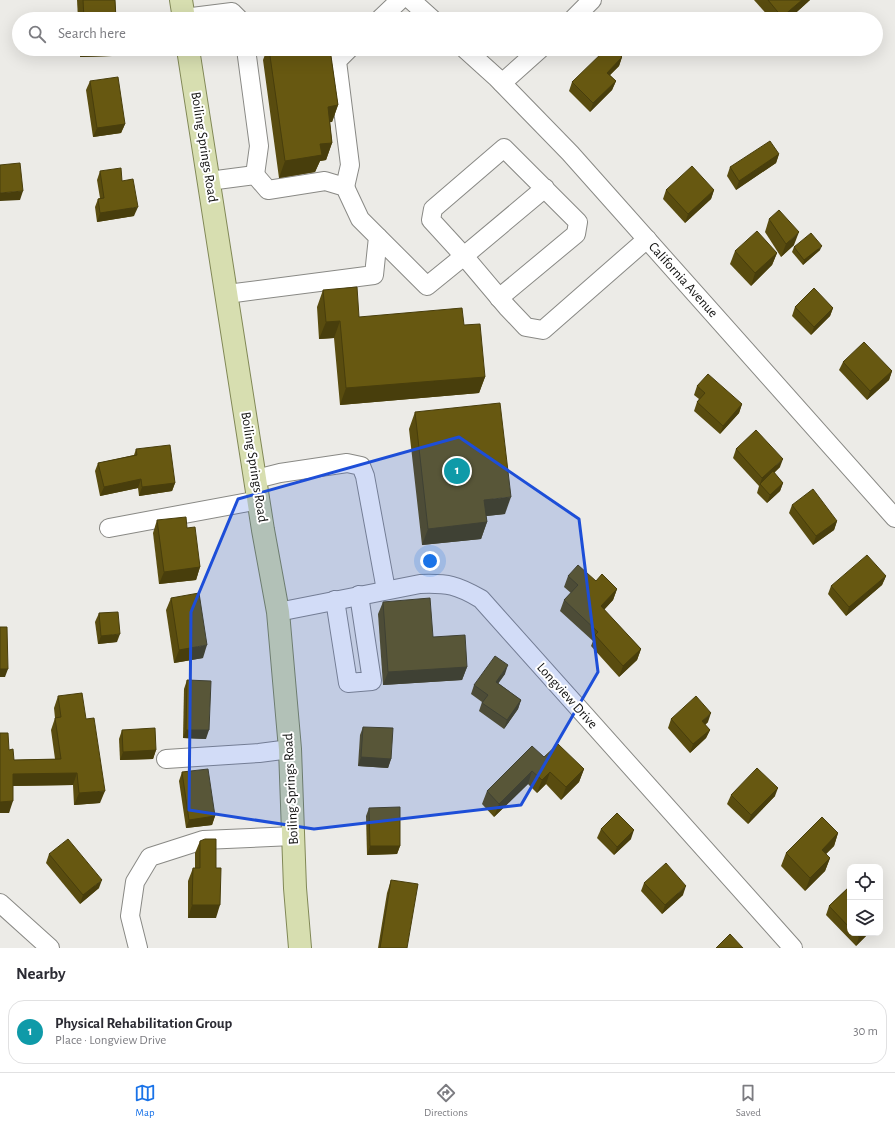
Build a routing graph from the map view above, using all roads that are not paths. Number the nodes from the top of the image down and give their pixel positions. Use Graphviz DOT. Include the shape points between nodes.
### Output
graph roads {
  1 [pos="400,0"];
  2 [pos="411,0"];
  3 [pos="592,0"];
  4 [pos="183,12"];
  5 [pos="232,12"];
  6 [pos="387,12"];
  7 [pos="424,12"];
  8 [pos="580,12"];
  9 [pos="189,56"];
  10 [pos="247,56"];
  11 [pos="342,56"];
  12 [pos="473,56"];
  13 [pos="532,56"];
  14 [pos="502,83"];
  15 [pos="255,175"];
  16 [pos="209,181"];
  17 [pos="345,188"];
  18 [pos="545,188"];
  19 [pos="378,237"];
  20 [pos="646,239"];
  21 [pos="464,256"];
  22 [pos="227,294"];
  23 [pos="499,298"];
  24 [pos="257,489"];
  25 [pos="895,518"];
  26 [pos="109,528"];
  27 [pos="386,590"];
  28 [pos="360,596"];
  29 [pos="335,600"];
  30 [pos="278,612"];
  31 [pos="290,749"];
  32 [pos="166,759"];
  33 [pos="293,836"];
  34 [pos="295,888"];
  35 [pos="0,903"];
  36 [pos="50,948"];
  37 [pos="138,948"];
  38 [pos="287,948"];
  39 [pos="300,948"];
  40 [pos="793,948"];
  1 -- 6 [label="street"];
  2 -- 7 [label="street"];
  3 -- 8 [label="street"];
  4 -- 5 [label="street"];
  9 -- 16 [label="main road, Boiling Springs Road"];
  10 -- 15 [label="street" via="259,146"];
  11 -- 17 [label="street" via="337,61 350,165"];
  12 -- 14 [label="street, California Avenue"];
  13 -- 14 [label="street"];
  14 -- 20 [label="street, California Avenue" via="570,153"];
  15 -- 16 [label="street"];
  15 -- 17 [label="street" via="268,190 325,181"];
  16 -- 22 [label="main road, Boiling Springs Road"];
  17 -- 19 [label="street" via="360,219"];
  18 -- 21 [label="street"];
  18 -- 21 [label="street" via="504,148 433,209 431,220"];
  18 -- 23 [label="street" via="578,222 576,234"];
  19 -- 21 [label="street" via="427,286"];
  19 -- 22 [label="street" via="374,275"];
  20 -- 23 [label="street" via="543,330 526,327"];
  20 -- 25 [label="street, California Avenue"];
  21 -- 23 [label="street"];
  22 -- 24 [label="main road, Boiling Springs Road"];
  24 -- 26 [label="street"];
  24 -- 27 [label="street" via="280,473 347,463 361,466"];
  24 -- 30 [label="main road, Boiling Springs Road"];
  27 -- 28 [label="street, Longview Drive"];
  27 -- 40 [label="street, Longview Drive" via="441,583 462,588 481,599"];
  28 -- 29 [label="street, Longview Drive"];
  28 -- 29 [label="street" via="372,680 348,683"];
  29 -- 30 [label="street, Longview Drive"];
  30 -- 31 [label="main road, Boiling Springs Road"];
  31 -- 32 [label="street"];
  31 -- 33 [label="main road, Boiling Springs Road"];
  33 -- 34 [label="main road, Boiling Springs Road"];
  33 -- 37 [label="street" via="203,840 150,857 135,882 130,916"];
  34 -- 38 [label="main road, Boiling Springs Road"];
  34 -- 39 [label="main road, Boiling Springs Road"];
  35 -- 36 [label="street"];
}
